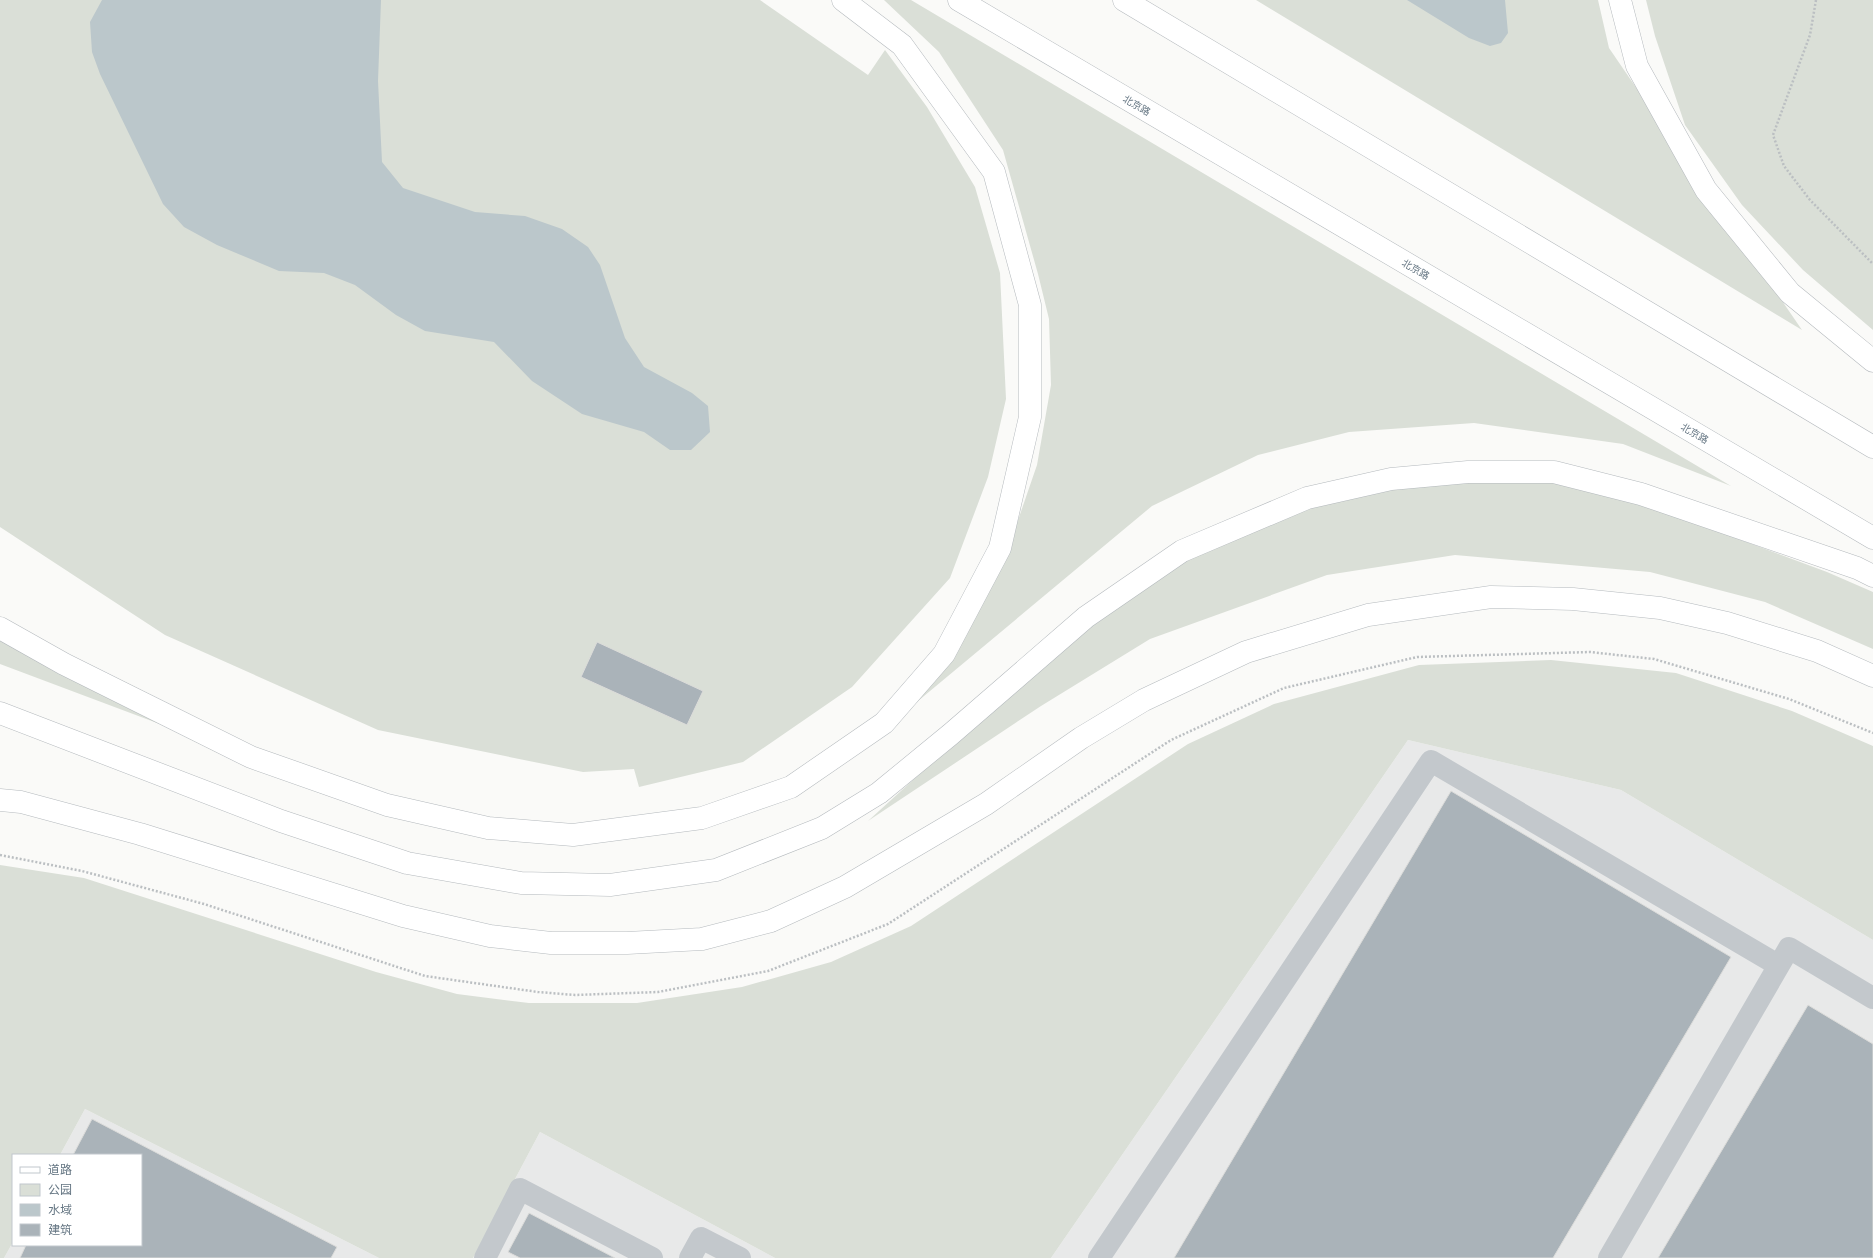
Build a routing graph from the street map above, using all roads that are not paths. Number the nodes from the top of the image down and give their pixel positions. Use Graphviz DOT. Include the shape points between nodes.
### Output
graph roads {
  1 [pos="843,0"];
  2 [pos="959,0"];
  3 [pos="1124,0"];
  4 [pos="1620,0"];
  5 [pos="1873,361"];
  6 [pos="1873,447"];
  7 [pos="1873,538"];
  8 [pos="1873,576"];
  9 [pos="0,628"];
  10 [pos="1873,676"];
  11 [pos="0,713"];
  12 [pos="0,800"];
  13 [pos="1778,965"];
  14 [pos="1873,998"];
  15 [pos="485,1258"];
  16 [pos="652,1258"];
  17 [pos="690,1258"];
  18 [pos="740,1258"];
  19 [pos="1099,1258"];
  20 [pos="1609,1258"];
  1 -- 9 [label="main road" via="902,45 994,172 1030,305 1030,417 1000,548 944,654 884,723 791,787 702,818 573,835 488,828 387,805 251,757 64,664"];
  2 -- 7 [label="main road, 北京路"];
  3 -- 6 [label="main road"];
  4 -- 5 [label="main road" via="1637,66 1706,190 1790,292"];
  8 -- 11 [label="main road" via="1857,568 1641,494 1554,472 1468,472 1391,479 1307,498 1182,551 1086,617 879,793 822,828 716,870 610,885 521,883 407,863 281,821"];
  10 -- 12 [label="main road" via="1802,646 1727,622 1660,608 1573,599 1491,597 1368,615 1246,652 1144,700 1080,738 986,804 845,887 771,920 702,940 551,943 490,936 389,912 140,834 21,802"];
  13 -- 14 [label="lane" via="1788,948"];
  13 -- 19 [label="lane" via="1431,762"];
  13 -- 20 [label="lane"];
  15 -- 16 [label="lane" via="520,1189"];
  17 -- 18 [label="lane" via="701,1238"];
}
